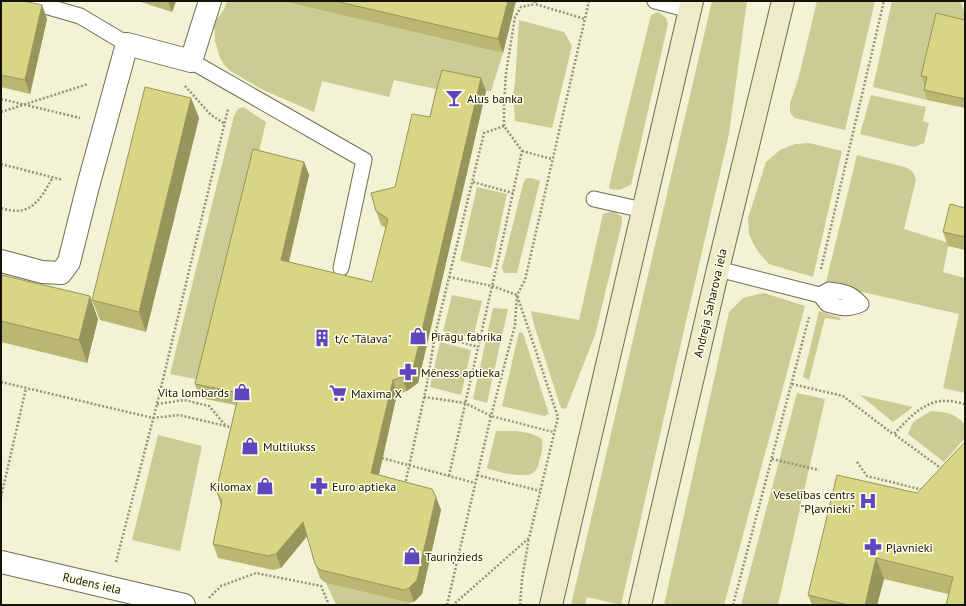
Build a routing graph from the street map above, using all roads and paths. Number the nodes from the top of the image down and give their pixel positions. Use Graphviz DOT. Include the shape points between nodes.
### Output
graph roads {
  1 [pos="28,1"];
  2 [pos="210,1"];
  3 [pos="589,1"];
  4 [pos="655,1"];
  5 [pos="783,1"];
  6 [pos="535,3"];
  7 [pos="52,4"];
  8 [pos="691,5"];
  9 [pos="585,19"];
  10 [pos="127,44"];
  11 [pos="191,61"];
  12 [pos="118,80"];
  13 [pos="234,85"];
  14 [pos="1,99"];
  15 [pos="23,104"];
  16 [pos="1,112"];
  17 [pos="106,124"];
  18 [pos="504,126"];
  19 [pos="522,151"];
  20 [pos="552,159"];
  21 [pos="1,164"];
  22 [pos="473,182"];
  23 [pos="513,193"];
  24 [pos="594,200"];
  25 [pos="1,208"];
  26 [pos="643,210"];
  27 [pos="1,261"];
  28 [pos="341,268"];
  29 [pos="718,269"];
  30 [pos="449,277"];
  31 [pos="492,286"];
  32 [pos="517,295"];
  33 [pos="820,295"];
  34 [pos="435,335"];
  35 [pos="478,346"];
  36 [pos="1,382"];
  37 [pos="792,384"];
  38 [pos="26,388"];
  39 [pos="424,397"];
  40 [pos="157,404"];
  41 [pos="465,404"];
  42 [pos="965,404"];
  43 [pos="491,416"];
  44 [pos="153,418"];
  45 [pos="226,427"];
  46 [pos="239,429"];
  47 [pos="553,432"];
  48 [pos="894,434"];
  49 [pos="382,458"];
  50 [pos="772,459"];
  51 [pos="857,462"];
  52 [pos="410,465"];
  53 [pos="819,470"];
  54 [pos="947,472"];
  55 [pos="477,475"];
  56 [pos="449,476"];
  57 [pos="475,483"];
  58 [pos="404,486"];
  59 [pos="540,491"];
  60 [pos="928,492"];
  61 [pos="1,497"];
  62 [pos="529,538"];
  63 [pos="1,562"];
  64 [pos="109,588"];
  65 [pos="146,600"];
  66 [pos="207,600"];
  67 [pos="184,605"];
  68 [pos="329,605"];
  69 [pos="447,605"];
  70 [pos="453,605"];
  71 [pos="520,605"];
  72 [pos="551,605"];
  73 [pos="640,605"];
  1 -- 7 [label="lane"];
  2 -- 11 [label="street"];
  3 -- 9 [label="path"];
  4 -- 8 [label="lane"];
  5 -- 29 [label="street, Andreja Saharova iela"];
  6 -- 9 [label="path"];
  6 -- 18 [label="path" via="521,7 515,17 506,73"];
  7 -- 10 [label="lane" via="80,16"];
  8 -- 26 [label="street"];
  9 -- 20 [label="path"];
  10 -- 11 [label="street"];
  10 -- 12 [label="street"];
  11 -- 13 [label="lane"];
  12 -- 15 [label="path" via="99,81"];
  12 -- 17 [label="street"];
  13 -- 28 [label="lane" via="364,160"];
  13 -- 40 [label="path"];
  14 -- 15 [label="path"];
  15 -- 16 [label="path"];
  15 -- 17 [label="path"];
  17 -- 27 [label="street" via="70,262 61,272 42,272"];
  18 -- 19 [label="path"];
  18 -- 22 [label="path" via="484,133"];
  19 -- 20 [label="path"];
  19 -- 23 [label="path"];
  20 -- 32 [label="path" via="525,280"];
  21 -- 25 [label="path" via="53,177 41,198 30,208 10,211"];
  22 -- 23 [label="path"];
  22 -- 30 [label="path"];
  23 -- 31 [label="path"];
  24 -- 26 [label="lane"];
  26 -- 72 [label="street"];
  29 -- 33 [label="lane"];
  29 -- 73 [label="street, Andreja Saharova iela"];
  30 -- 31 [label="path"];
  30 -- 34 [label="path"];
  31 -- 32 [label="path"];
  31 -- 35 [label="path"];
  32 -- 43 [label="path" via="515,325"];
  32 -- 47 [label="path" via="558,417"];
  34 -- 35 [label="path"];
  34 -- 39 [label="path"];
  35 -- 41 [label="path"];
  36 -- 38 [label="path"];
  37 -- 48 [label="path" via="842,396"];
  38 -- 44 [label="path"];
  38 -- 61 [label="path"];
  39 -- 41 [label="path"];
  39 -- 52 [label="path"];
  40 -- 44 [label="path"];
  40 -- 45 [label="path" via="184,400 210,406"];
  41 -- 43 [label="path"];
  41 -- 56 [label="path"];
  42 -- 48 [label="path" via="949,401 933,403 915,412"];
  43 -- 47 [label="path"];
  43 -- 55 [label="path"];
  44 -- 45 [label="path" via="179,415"];
  44 -- 64 [label="path"];
  45 -- 46 [label="path"];
  47 -- 59 [label="path"];
  48 -- 54 [label="path"];
  49 -- 52 [label="path"];
  50 -- 53 [label="path"];
  51 -- 60 [label="path" via="867,476"];
  52 -- 56 [label="path"];
  52 -- 58 [label="path"];
  55 -- 57 [label="path"];
  55 -- 59 [label="path"];
  56 -- 57 [label="path"];
  57 -- 69 [label="path"];
  59 -- 62 [label="path"];
  62 -- 70 [label="path"];
  62 -- 71 [label="path"];
  63 -- 64 [label="street, Rudens iela"];
  64 -- 65 [label="street, Rudens iela"];
  65 -- 67 [label="street, Rudens iela"];
  66 -- 68 [label="path" via="221,586 256,573 321,586"];
}
